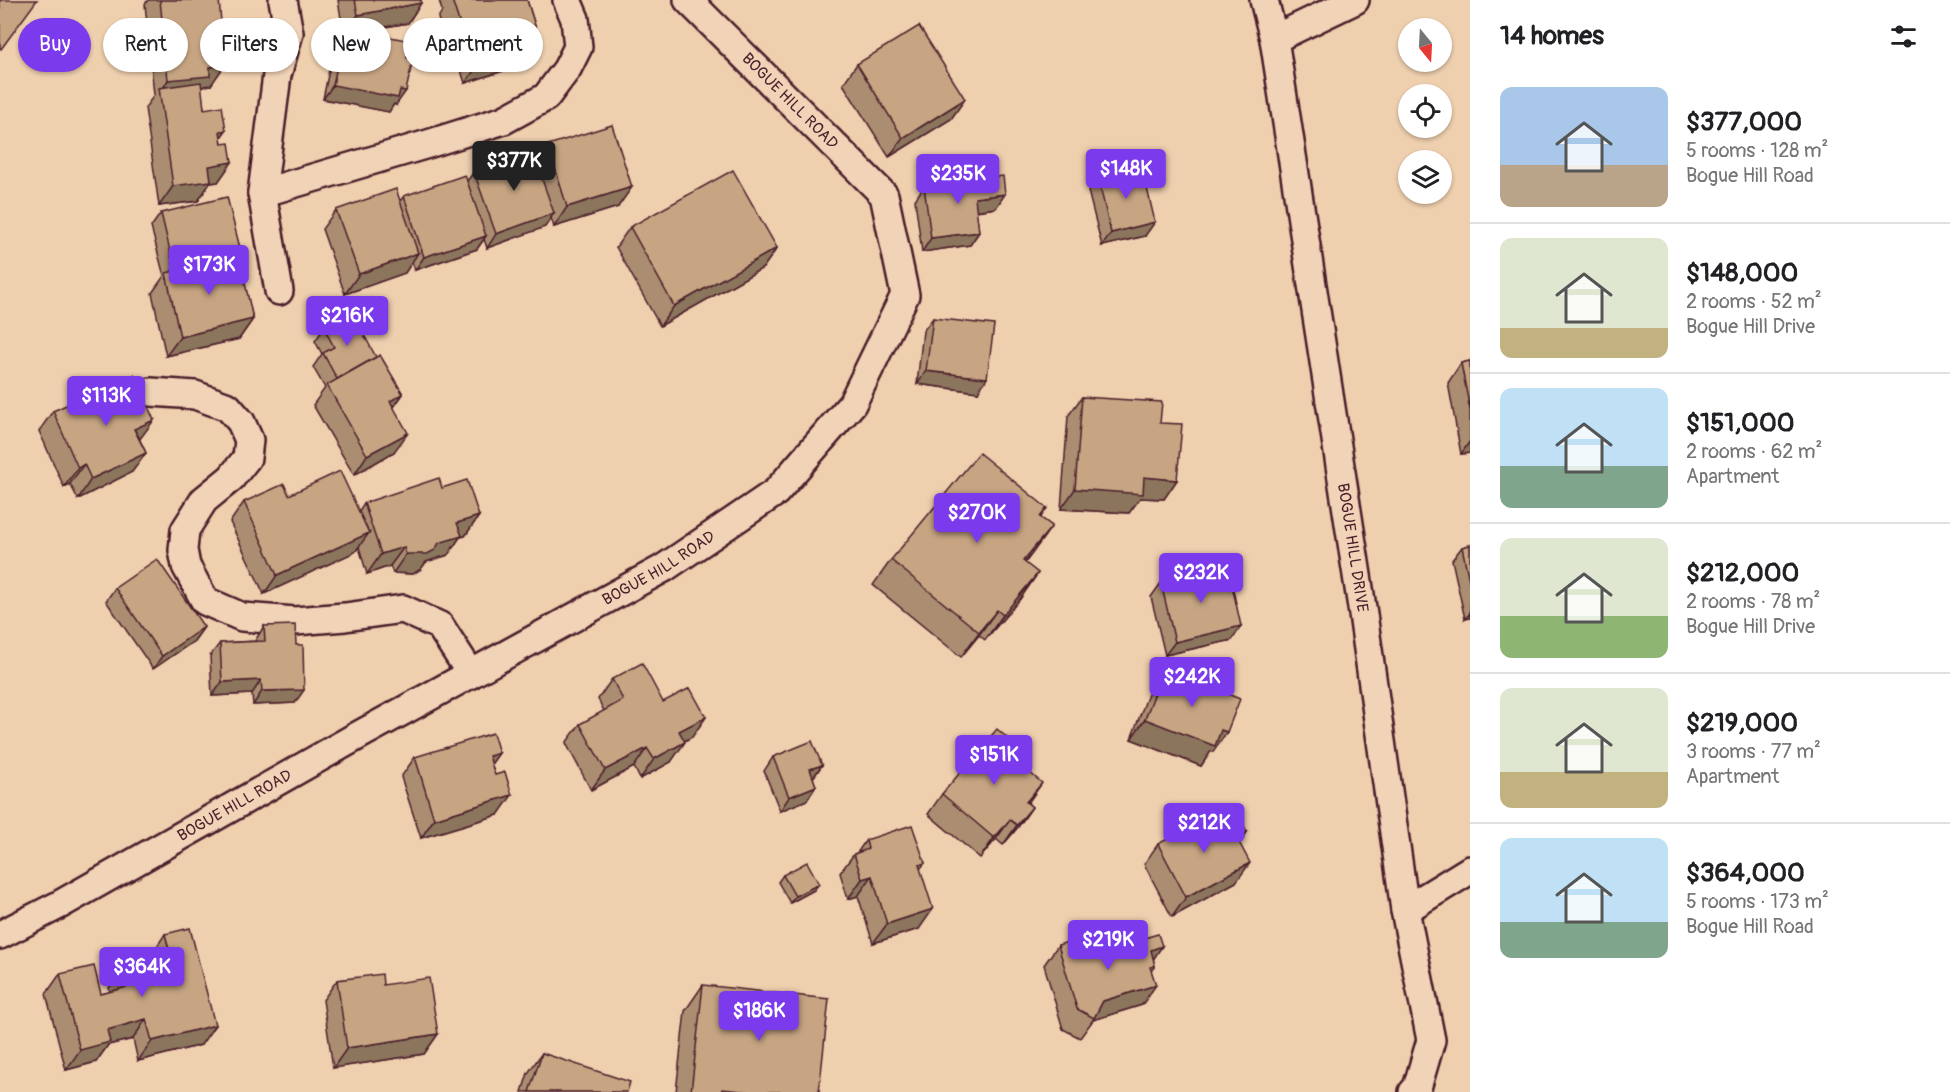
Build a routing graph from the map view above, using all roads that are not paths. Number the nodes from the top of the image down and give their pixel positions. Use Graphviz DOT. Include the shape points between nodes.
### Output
graph roads {
  1 [pos="283,0"];
  2 [pos="567,0"];
  3 [pos="687,0"];
  4 [pos="1264,0"];
  5 [pos="1355,0"];
  6 [pos="1274,39"];
  7 [pos="262,193"];
  8 [pos="279,291"];
  9 [pos="151,392"];
  10 [pos="471,674"];
  11 [pos="1470,870"];
  12 [pos="1405,910"];
  13 [pos="0,935"];
  14 [pos="1413,1092"];
  1 -- 7 [label="street" via="289,33 277,75"];
  2 -- 7 [label="street" via="575,19 578,47 546,97 504,120"];
  3 -- 10 [label="street, BOGUE HILL ROAD" via="884,195 905,295 852,404 776,492 664,568"];
  4 -- 6 [label="street, BOGUE HILL DRIVE"];
  5 -- 6 [label="street"];
  6 -- 12 [label="street, BOGUE HILL DRIVE"];
  7 -- 8 [label="street"];
  9 -- 10 [label="street" via="195,395 228,407 249,440 246,458 231,478 204,500 184,531 186,566 205,602 242,617 295,621 403,609 440,626"];
  10 -- 13 [label="street, BOGUE HILL ROAD"];
  11 -- 12 [label="street"];
  12 -- 14 [label="street, BOGUE HILL DRIVE" via="1431,1040"];
}
